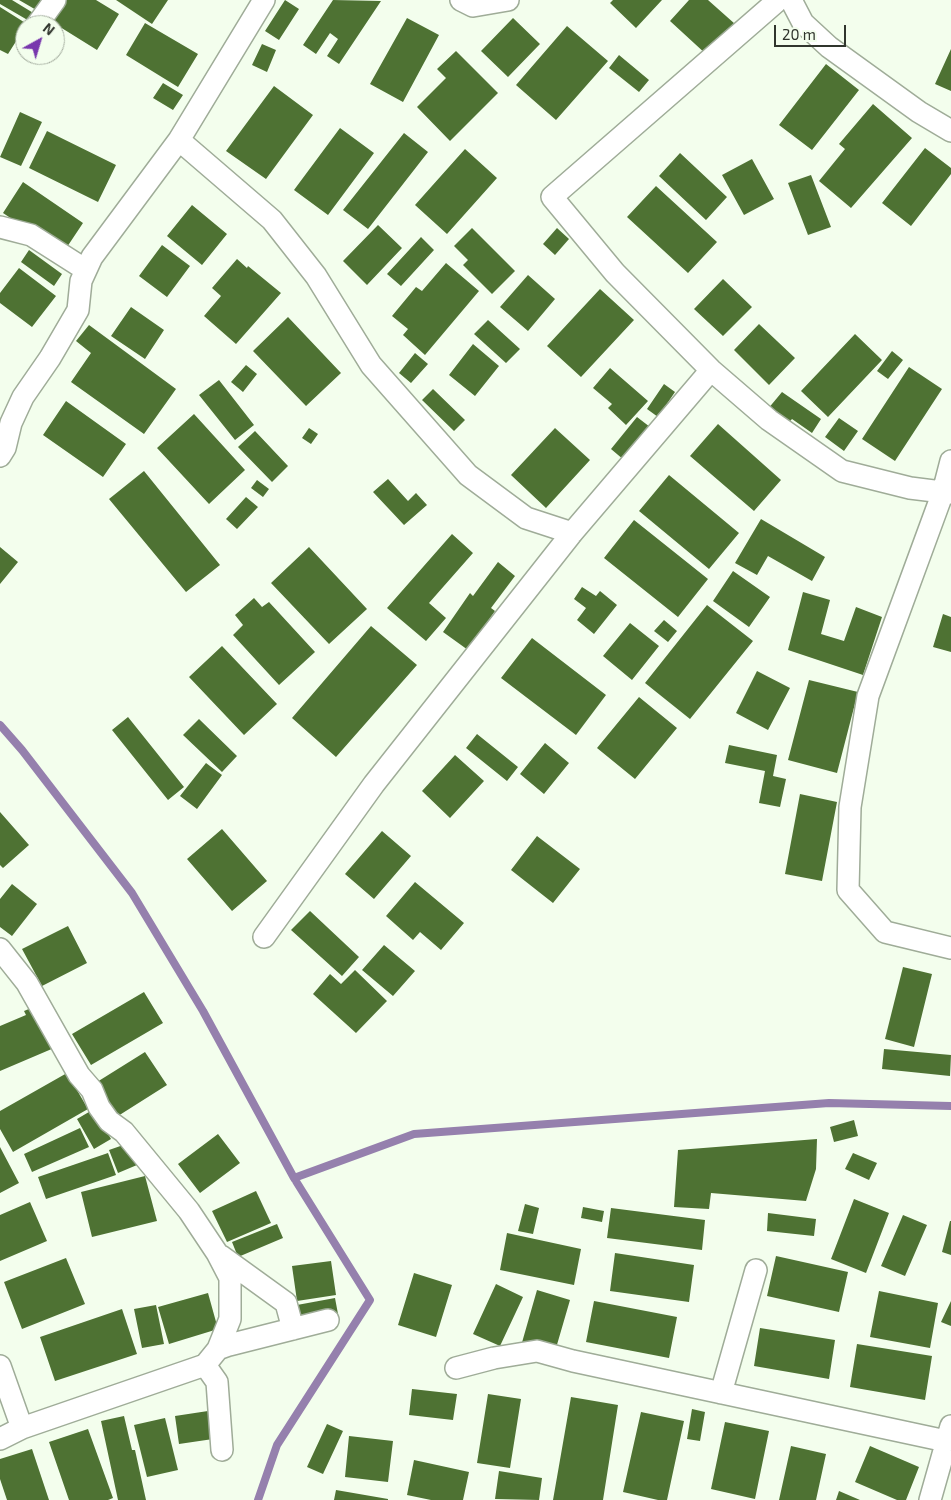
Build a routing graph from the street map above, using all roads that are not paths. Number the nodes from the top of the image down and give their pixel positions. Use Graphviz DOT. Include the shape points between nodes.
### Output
graph roads {
  1 [pos="55,0"];
  2 [pos="264,0"];
  3 [pos="461,0"];
  4 [pos="508,0"];
  5 [pos="782,1"];
  6 [pos="44,15"];
  7 [pos="951,131"];
  8 [pos="179,140"];
  9 [pos="0,227"];
  10 [pos="86,270"];
  11 [pos="711,370"];
  12 [pos="0,456"];
  13 [pos="951,460"];
  14 [pos="947,492"];
  15 [pos="572,533"];
  16 [pos="264,937"];
  17 [pos="951,948"];
  18 [pos="0,950"];
  19 [pos="217,1253"];
  20 [pos="756,1270"];
  21 [pos="328,1320"];
  22 [pos="293,1329"];
  23 [pos="212,1357"];
  24 [pos="0,1366"];
  25 [pos="456,1368"];
  26 [pos="721,1393"];
  27 [pos="22,1428"];
  28 [pos="948,1433"];
  29 [pos="0,1439"];
  30 [pos="222,1450"];
  31 [pos="930,1500"];
  1 -- 6 [label="street"];
  2 -- 8 [label="street"];
  3 -- 4 [label="street" via="473,6"];
  5 -- 7 [label="street" via="829,47"];
  5 -- 11 [label="street" via="552,197 615,273"];
  8 -- 10 [label="street" via="97,250"];
  8 -- 15 [label="street" via="272,220 316,276 371,365 468,475 526,518"];
  9 -- 10 [label="street" via="31,236"];
  10 -- 12 [label="street" via="81,280 78,310 23,397 10,423"];
  11 -- 14 [label="street" via="768,420 842,471 910,488"];
  11 -- 15 [label="street"];
  13 -- 14 [label="street"];
  14 -- 17 [label="street" via="868,696 850,807 848,890 885,932"];
  15 -- 16 [label="street" via="374,784"];
  18 -- 19 [label="street" via="27,983 109,1121 124,1132 189,1211"];
  19 -- 22 [label="street" via="286,1303"];
  19 -- 23 [label="street" via="230,1278 230,1319"];
  20 -- 26 [label="street"];
  21 -- 22 [label="street"];
  22 -- 23 [label="street"];
  23 -- 27 [label="street"];
  23 -- 30 [label="street"];
  24 -- 27 [label="street"];
  25 -- 26 [label="street" via="537,1351"];
  26 -- 28 [label="street"];
  27 -- 29 [label="street"];
  28 -- 31 [label="street"];
}
